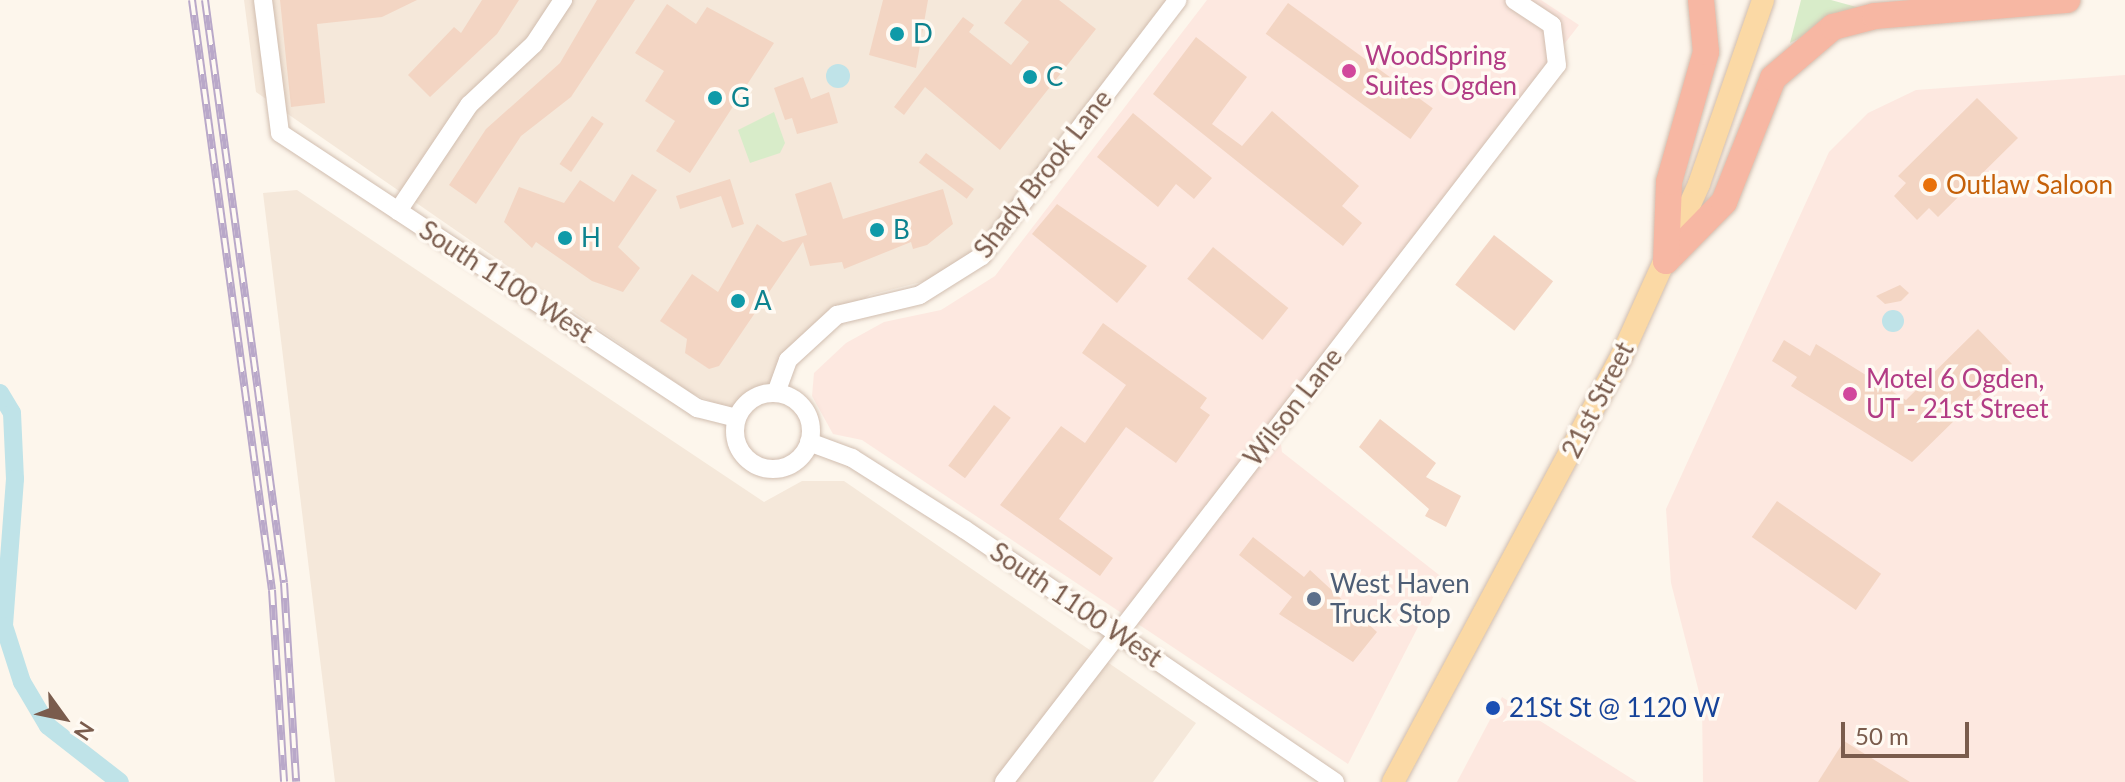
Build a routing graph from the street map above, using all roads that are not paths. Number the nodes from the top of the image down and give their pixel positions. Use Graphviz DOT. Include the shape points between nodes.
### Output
graph roads {
  1 [pos="263,0"];
  2 [pos="563,0"];
  3 [pos="1178,0"];
  4 [pos="1514,0"];
  5 [pos="1701,0"];
  6 [pos="1763,0"];
  7 [pos="1876,0"];
  8 [pos="2067,0"];
  9 [pos="1925,11"];
  10 [pos="398,211"];
  11 [pos="1666,261"];
  12 [pos="776,393"];
  13 [pos="737,418"];
  14 [pos="809,442"];
  15 [pos="1118,633"];
  16 [pos="1004,782"];
  17 [pos="1335,782"];
  18 [pos="1393,782"];
  1 -- 10 [label="street, South 1100 West" via="280,133"];
  2 -- 10 [label="street" via="534,44 469,105"];
  3 -- 12 [label="street, Shady Brook Lane" via="982,256 920,295 837,315 788,360"];
  4 -- 15 [label="street, Wilson Lane" via="1552,25 1557,65"];
  5 -- 11 [label="highway" via="1706,52 1669,182"];
  6 -- 11 [label="main road, 21st Street"];
  7 -- 9 [label="highway"];
  8 -- 9 [label="highway"];
  9 -- 11 [label="highway" via="1833,27 1798,51 1760,106 1724,202"];
  10 -- 13 [label="street, South 1100 West" via="697,408"];
  11 -- 18 [label="main road, 21st Street"];
  12 -- 13 [label="street" via="749,401"];
  12 -- 14 [label="street" via="801,406"];
  13 -- 14 [label="street" via="740,450 760,467 787,466"];
  14 -- 15 [label="street, South 1100 West" via="852,458"];
  15 -- 16 [label="street, Wilson Lane"];
  15 -- 17 [label="street, South 1100 West"];
}
